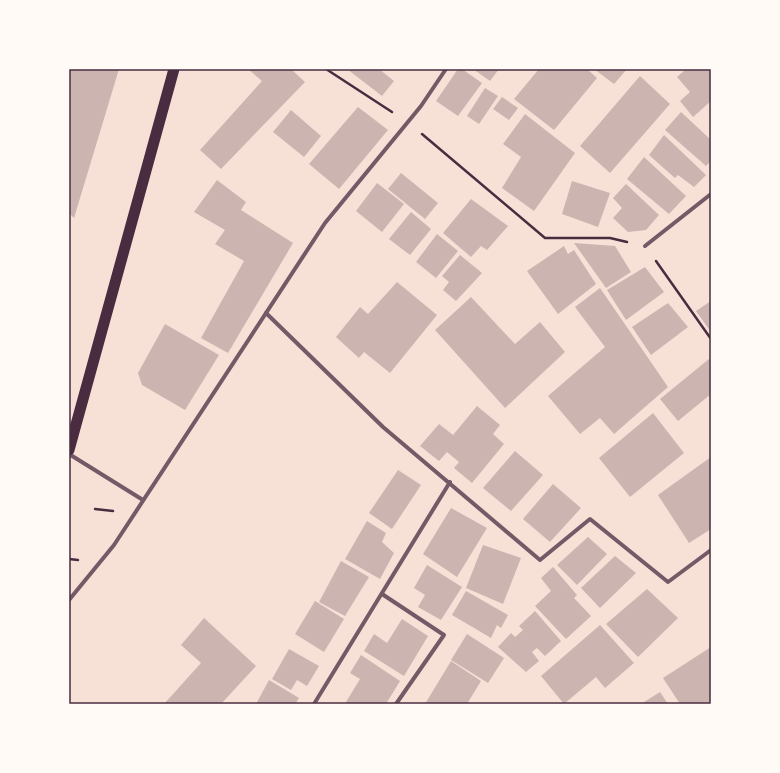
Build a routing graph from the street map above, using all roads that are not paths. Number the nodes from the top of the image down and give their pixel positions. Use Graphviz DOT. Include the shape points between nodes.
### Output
graph roads {
  1 [pos="174,69"];
  2 [pos="446,69"];
  3 [pos="711,194"];
  4 [pos="645,246"];
  5 [pos="266,313"];
  6 [pos="69,450"];
  7 [pos="69,454"];
  8 [pos="450,482"];
  9 [pos="143,500"];
  10 [pos="711,550"];
  11 [pos="382,594"];
  12 [pos="69,600"];
  13 [pos="314,704"];
  14 [pos="396,704"];
  1 -- 6 [label="highway"];
  2 -- 5 [label="street" via="408,122 325,223"];
  3 -- 4 [label="street"];
  5 -- 8 [label="street" via="383,427"];
  5 -- 9 [label="street"];
  7 -- 9 [label="street"];
  8 -- 10 [label="street" via="540,560 590,520 668,582"];
  8 -- 11 [label="street"];
  9 -- 12 [label="street" via="114,545"];
  11 -- 13 [label="street"];
  11 -- 14 [label="street" via="444,635"];
}
